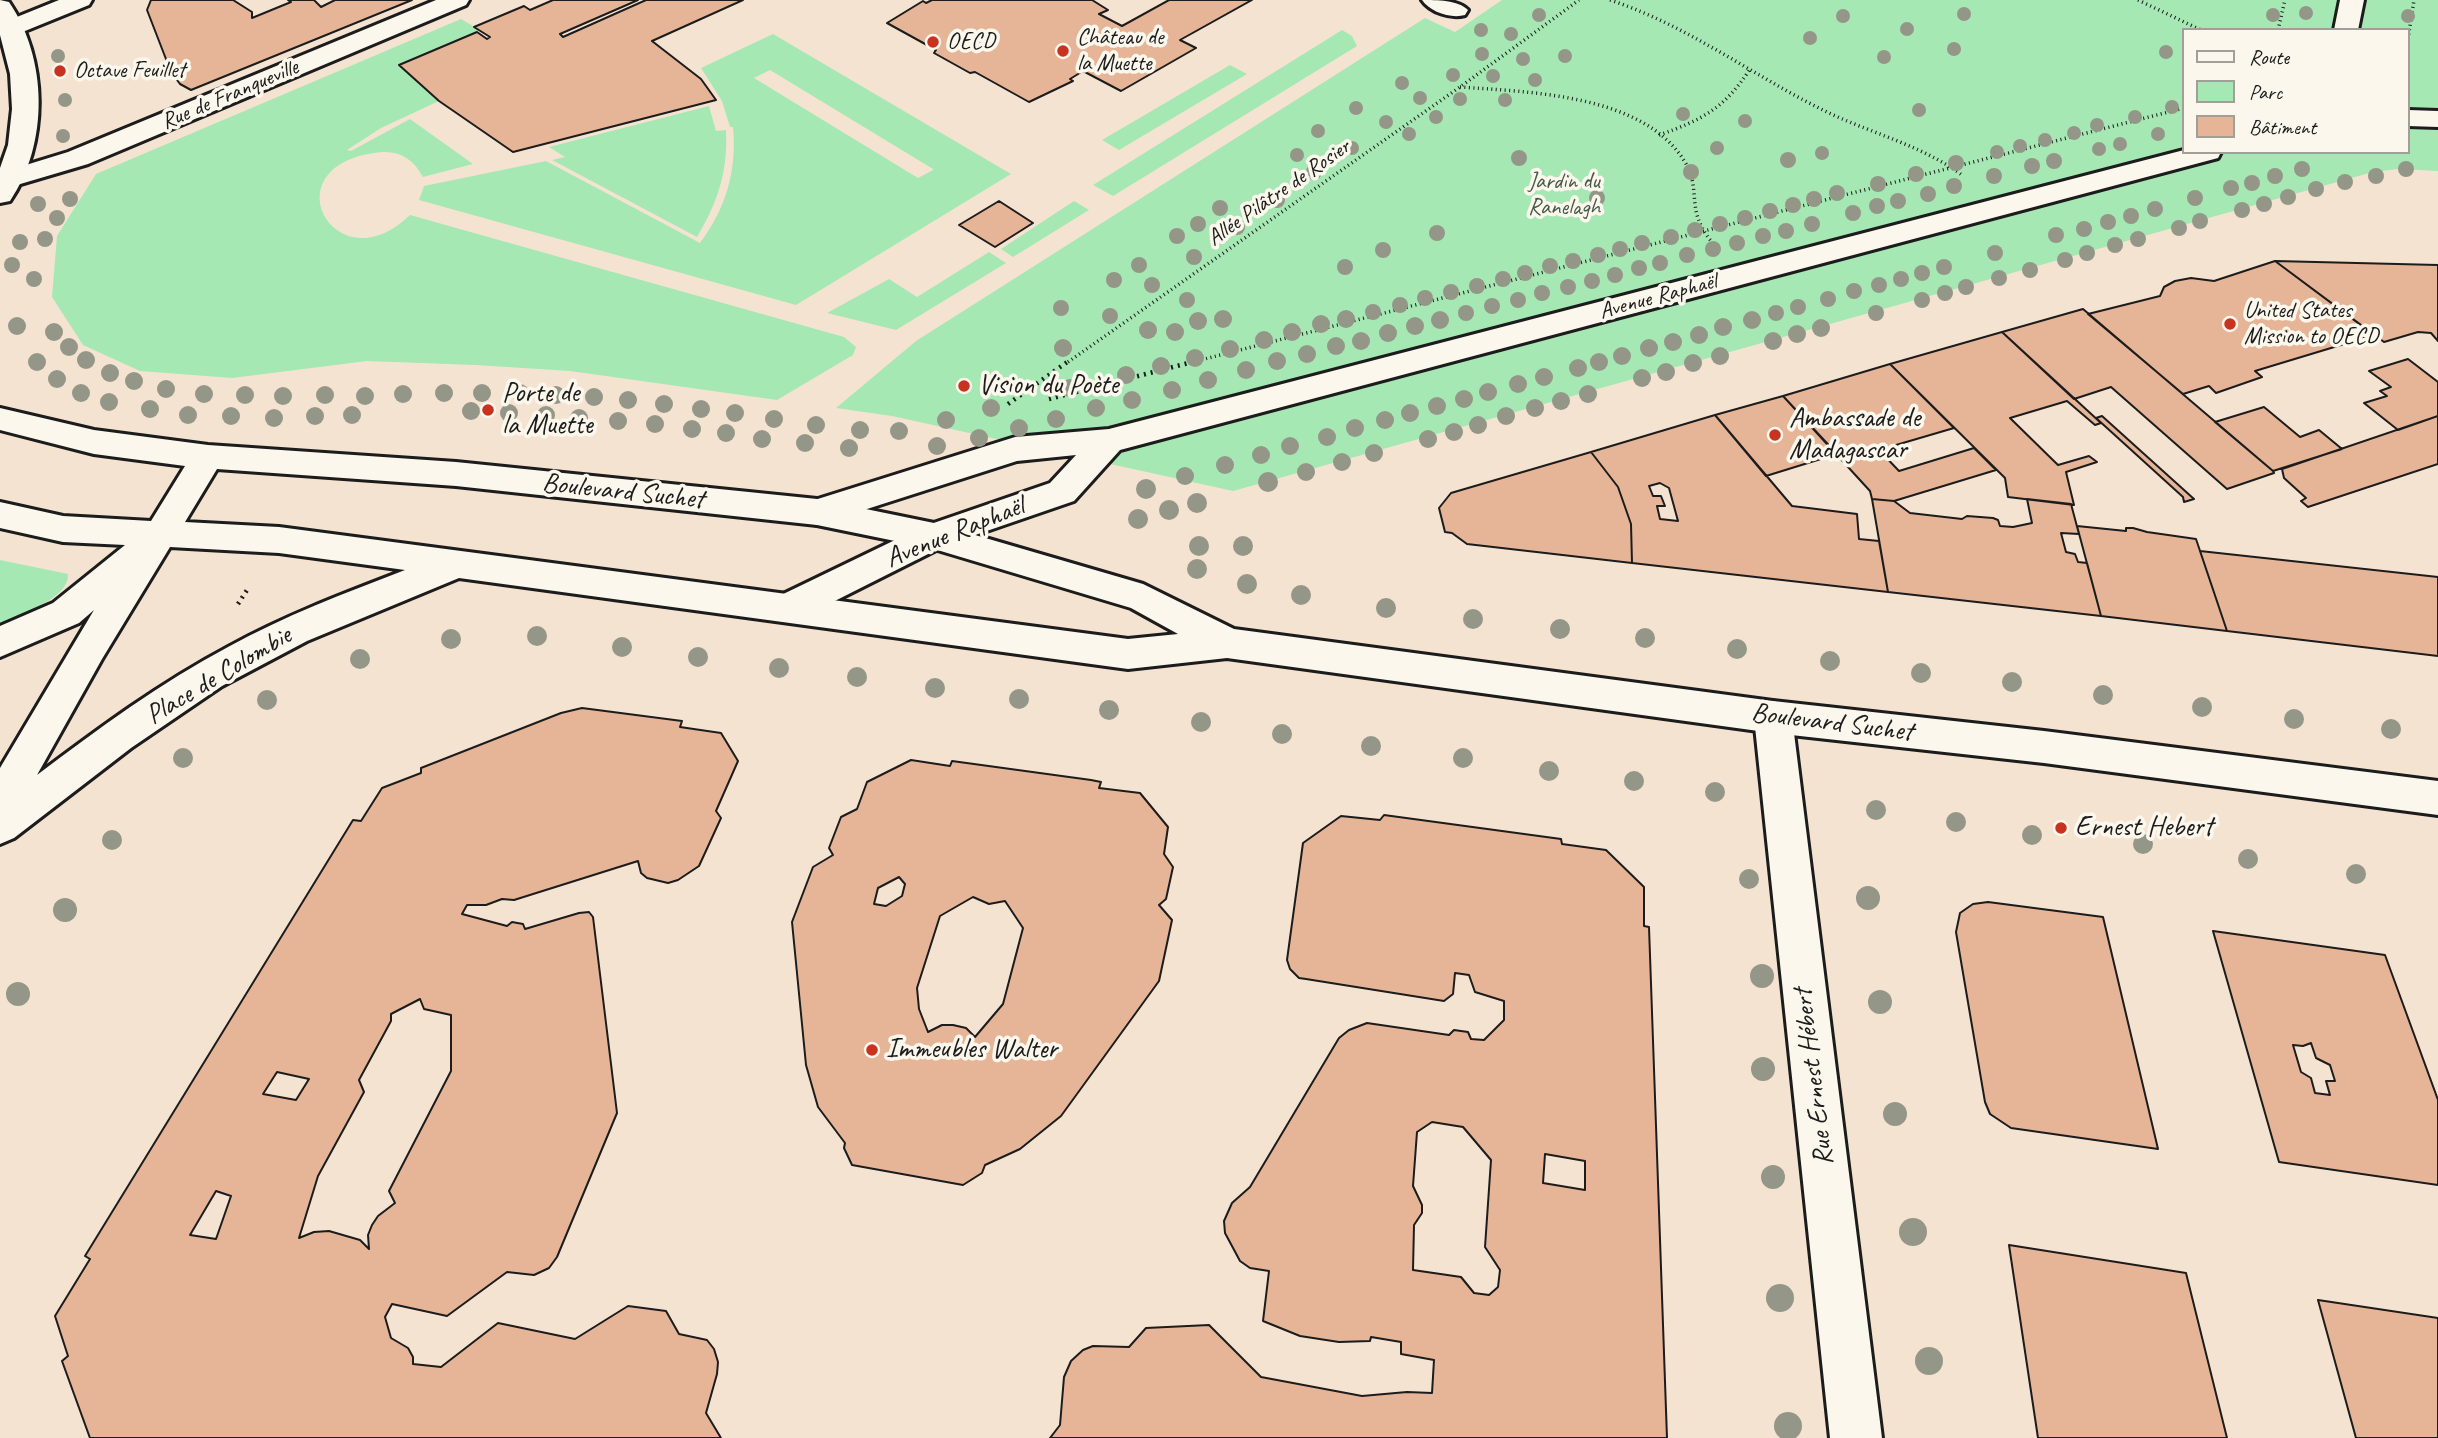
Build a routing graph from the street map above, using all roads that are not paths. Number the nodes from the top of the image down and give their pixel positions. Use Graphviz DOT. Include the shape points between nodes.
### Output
graph roads {
  1 [pos="80,0"];
  2 [pos="457,0"];
  3 [pos="2352,0"];
  4 [pos="6,17"];
  5 [pos="2346,28"];
  6 [pos="2410,118"];
  7 [pos="2438,119"];
  8 [pos="2200,154"];
  9 [pos="2,186"];
  10 [pos="0,419"];
  11 [pos="1109,441"];
  12 [pos="208,457"];
  13 [pos="817,512"];
  14 [pos="0,515"];
  15 [pos="160,534"];
  16 [pos="934,536"];
  17 [pos="458,564"];
  18 [pos="788,608"];
  19 [pos="0,642"];
  20 [pos="1227,643"];
  21 [pos="1773,717"];
  22 [pos="2438,798"];
  23 [pos="0,804"];
  24 [pos="0,826"];
  25 [pos="1856,1438"];
  1 -- 4 [label="main road"];
  2 -- 9 [label="main road, Rue de Franqueville"];
  3 -- 5 [label="main road"];
  4 -- 9 [label="main road" via="26,83 22,146"];
  6 -- 7 [label="main road"];
  8 -- 11 [label="main road, Avenue Raphaël"];
  10 -- 12 [label="main road, Boulevard Suchet" via="94,442"];
  11 -- 13 [label="main road, Avenue Raphaël" via="1015,449"];
  11 -- 16 [label="main road, Avenue Raphaël" via="1062,492"];
  12 -- 13 [label="main road, Boulevard Suchet" via="456,474"];
  12 -- 15 [label="main road"];
  13 -- 16 [label="main road, Boulevard Suchet"];
  14 -- 15 [label="main road, Boulevard Suchet" via="63,529"];
  15 -- 17 [label="main road, Boulevard Suchet" via="279,540"];
  15 -- 19 [label="main road" via="66,613"];
  15 -- 23 [label="main road"];
  16 -- 18 [label="main road, Avenue Raphaël"];
  16 -- 20 [label="main road, Boulevard Suchet" via="1143,598"];
  17 -- 18 [label="main road, Boulevard Suchet"];
  17 -- 24 [label="main road, Place de Colombie" via="304,625 241,657 156,711"];
  18 -- 20 [label="main road, Boulevard Suchet" via="1128,654"];
  20 -- 21 [label="main road, Boulevard Suchet"];
  21 -- 22 [label="main road, Boulevard Suchet"];
  21 -- 25 [label="main road, Rue Ernest Hébert"];
}
